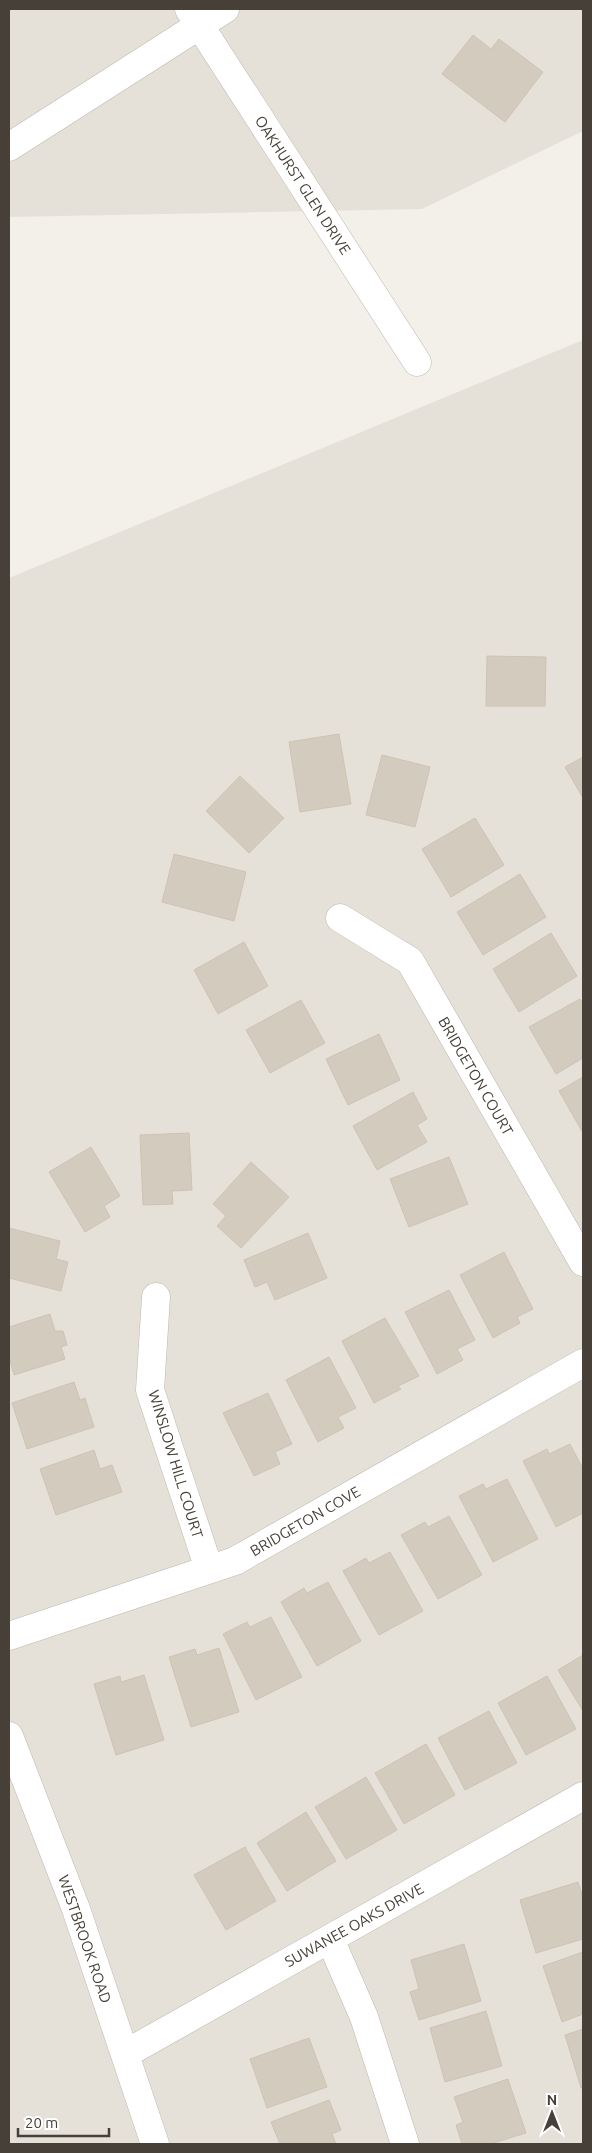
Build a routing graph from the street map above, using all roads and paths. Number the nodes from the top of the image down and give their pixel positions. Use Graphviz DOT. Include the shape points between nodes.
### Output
graph roads {
  1 [pos="225,9"];
  2 [pos="195,17"];
  3 [pos="9,147"];
  4 [pos="416,362"];
  5 [pos="340,918"];
  6 [pos="583,1262"];
  7 [pos="156,1297"];
  8 [pos="583,1363"];
  9 [pos="209,1569"];
  10 [pos="9,1636"];
  11 [pos="9,1736"];
  12 [pos="583,1796"];
  13 [pos="330,1939"];
  14 [pos="125,2054"];
  15 [pos="155,2144"];
  16 [pos="405,2144"];
  1 -- 2 [label="street"];
  2 -- 3 [label="street"];
  2 -- 4 [label="street, OAKHURST GLEN DRIVE"];
  5 -- 6 [label="street, BRIDGETON COURT" via="410,961"];
  7 -- 9 [label="street, WINSLOW HILL COURT" via="150,1390"];
  8 -- 9 [label="street, BRIDGETON COVE" via="235,1561"];
  9 -- 10 [label="street, BRIDGETON COVE"];
  11 -- 14 [label="street, WESTBROOK ROAD" via="76,1909"];
  12 -- 13 [label="street, SUWANEE OAKS DRIVE"];
  13 -- 14 [label="street, SUWANEE OAKS DRIVE"];
  13 -- 16 [label="street" via="364,2017"];
  14 -- 15 [label="street, WESTBROOK ROAD"];
}
